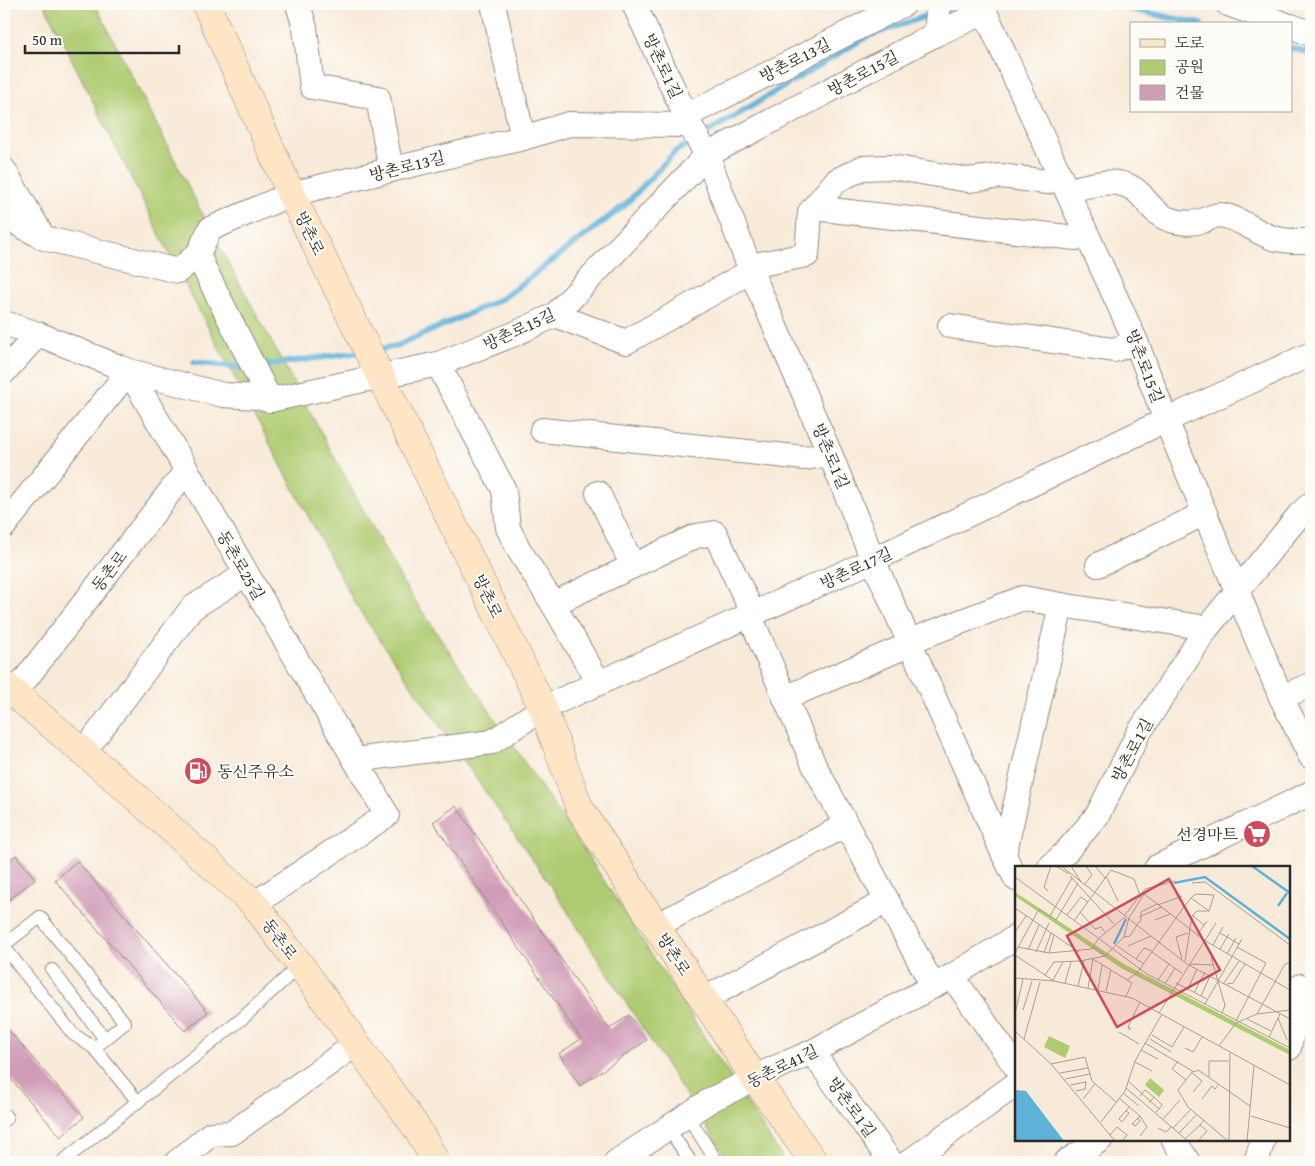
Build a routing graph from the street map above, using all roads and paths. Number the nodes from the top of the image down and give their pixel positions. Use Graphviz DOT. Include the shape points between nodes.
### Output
graph roads {
  1 [pos="206,4"];
  2 [pos="298,4"];
  3 [pos="634,4"];
  4 [pos="904,4"];
  5 [pos="939,4"];
  6 [pos="1228,4"];
  7 [pos="494,8"];
  8 [pos="1278,22"];
  9 [pos="1292,26"];
  10 [pos="936,34"];
  11 [pos="1311,34"];
  12 [pos="689,123"];
  13 [pos="523,138"];
  14 [pos="706,155"];
  15 [pos="4,170"];
  16 [pos="391,170"];
  17 [pos="1064,184"];
  18 [pos="291,194"];
  19 [pos="814,208"];
  20 [pos="4,216"];
  21 [pos="1087,235"];
  22 [pos="44,238"];
  23 [pos="1311,241"];
  24 [pos="201,261"];
  25 [pos="750,268"];
  26 [pos="555,315"];
  27 [pos="4,323"];
  28 [pos="950,326"];
  29 [pos="38,334"];
  30 [pos="1136,342"];
  31 [pos="1311,354"];
  32 [pos="438,364"];
  33 [pos="129,371"];
  34 [pos="4,372"];
  35 [pos="380,375"];
  36 [pos="270,400"];
  37 [pos="1166,420"];
  38 [pos="542,430"];
  39 [pos="830,454"];
  40 [pos="186,471"];
  41 [pos="598,493"];
  42 [pos="1311,504"];
  43 [pos="1205,513"];
  44 [pos="4,526"];
  45 [pos="873,560"];
  46 [pos="1098,565"];
  47 [pos="633,566"];
  48 [pos="246,574"];
  49 [pos="1236,591"];
  50 [pos="553,604"];
  51 [pos="1062,605"];
  52 [pos="751,615"];
  53 [pos="1206,628"];
  54 [pos="910,642"];
  55 [pos="599,683"];
  56 [pos="1311,685"];
  57 [pos="9,690"];
  58 [pos="1281,697"];
  59 [pos="786,698"];
  60 [pos="543,708"];
  61 [pos="83,753"];
  62 [pos="1311,757"];
  63 [pos="355,760"];
  64 [pos="1311,793"];
  65 [pos="846,825"];
  66 [pos="1004,856"];
  67 [pos="1051,866"];
  68 [pos="1159,866"];
  69 [pos="1015,877"];
  70 [pos="887,901"];
  71 [pos="254,904"];
  72 [pos="656,926"];
  73 [pos="1015,938"];
  74 [pos="4,946"];
  75 [pos="300,965"];
  76 [pos="52,970"];
  77 [pos="942,981"];
  78 [pos="1301,986"];
  79 [pos="704,999"];
  80 [pos="105,1039"];
  81 [pos="1290,1043"];
  82 [pos="356,1044"];
  83 [pos="94,1048"];
  84 [pos="812,1052"];
  85 [pos="1015,1066"];
  86 [pos="754,1077"];
  87 [pos="1015,1085"];
  88 [pos="138,1102"];
  89 [pos="4,1114"];
  90 [pos="688,1115"];
  91 [pos="4,1120"];
  92 [pos="668,1128"];
  93 [pos="1098,1141"];
  94 [pos="1175,1141"];
  95 [pos="1263,1141"];
  96 [pos="62,1162"];
  97 [pos="177,1162"];
  98 [pos="436,1162"];
  99 [pos="616,1162"];
  100 [pos="684,1162"];
  101 [pos="717,1162"];
  102 [pos="814,1162"];
  103 [pos="891,1162"];
  104 [pos="909,1162"];
  105 [pos="1066,1162"];
  106 [pos="1188,1162"];
  107 [pos="1256,1162"];
  1 -- 18 [label="street, 방촌로"];
  2 -- 16 [label="street" via="305,28 312,87 378,98"];
  3 -- 12 [label="street, 방촌로1길"];
  4 -- 12 [label="street, 방촌로13길"];
  5 -- 10 [label="street"];
  6 -- 8 [label="street"];
  7 -- 13 [label="street"];
  9 -- 11 [label="street"];
  10 -- 14 [label="street, 방촌로15길"];
  10 -- 17 [label="street, 방촌로15길" via="985,12"];
  12 -- 13 [label="street, 방촌로13길" via="569,124"];
  12 -- 14 [label="street, 방촌로1길"];
  13 -- 16 [label="street, 방촌로13길"];
  14 -- 25 [label="street, 방촌로1길"];
  14 -- 26 [label="street, 방촌로15길"];
  15 -- 22 [label="street"];
  16 -- 18 [label="street, 방촌로13길"];
  17 -- 19 [label="street" via="1001,176 968,180 891,167 862,168 836,181"];
  17 -- 21 [label="street, 방촌로15길"];
  17 -- 23 [label="street" via="1125,183 1165,218 1180,223 1218,215 1272,238 1289,242"];
  18 -- 24 [label="street, 방촌로13길" via="210,229"];
  18 -- 35 [label="street, 방촌로"];
  19 -- 21 [label="street" via="1076,238"];
  19 -- 25 [label="street" via="810,212 807,255"];
  20 -- 22 [label="street"];
  21 -- 30 [label="street, 방촌로15길"];
  22 -- 24 [label="street" via="178,271"];
  24 -- 36 [label="street"];
  25 -- 26 [label="street" via="626,342"];
  25 -- 39 [label="street, 방촌로1길"];
  26 -- 32 [label="street, 방촌로15길"];
  27 -- 29 [label="street"];
  28 -- 30 [label="street" via="1114,350"];
  29 -- 33 [label="street"];
  29 -- 34 [label="street"];
  30 -- 37 [label="street, 방촌로15길"];
  31 -- 37 [label="street, 방촌로15길"];
  32 -- 35 [label="street, 방촌로15길"];
  32 -- 50 [label="street" via="504,490 508,528"];
  33 -- 36 [label="street" via="223,395"];
  33 -- 40 [label="street, 동촌로25길"];
  33 -- 44 [label="street"];
  35 -- 36 [label="street, 방촌로15길"];
  35 -- 60 [label="street, 방촌로"];
  37 -- 43 [label="street, 방촌로15길"];
  37 -- 45 [label="street, 방촌로17길"];
  38 -- 39 [label="street" via="805,458"];
  39 -- 45 [label="street, 방촌로1길"];
  40 -- 48 [label="street, 동촌로25길"];
  40 -- 57 [label="street, 동촌로"];
  41 -- 47 [label="street"];
  42 -- 49 [label="street"];
  43 -- 46 [label="street"];
  43 -- 49 [label="street, 방촌로15길"];
  45 -- 52 [label="street, 방촌로17길"];
  45 -- 54 [label="street, 방촌로1길"];
  47 -- 50 [label="street"];
  47 -- 52 [label="street" via="696,536 715,532"];
  48 -- 61 [label="street" via="192,608"];
  48 -- 63 [label="street, 동촌로25길"];
  49 -- 53 [label="street, 방촌로1길"];
  49 -- 58 [label="street, 방촌로15길"];
  50 -- 55 [label="street"];
  51 -- 53 [label="street"];
  51 -- 54 [label="street" via="1023,598"];
  51 -- 66 [label="street"];
  52 -- 55 [label="street, 방촌로17길"];
  52 -- 59 [label="street"];
  53 -- 67 [label="street, 방촌로1길" via="1138,734 1098,816"];
  54 -- 59 [label="street"];
  54 -- 66 [label="street, 방촌로1길"];
  55 -- 60 [label="street, 방촌로17길"];
  56 -- 58 [label="street"];
  57 -- 61 [label="street, 동촌로"];
  58 -- 62 [label="street, 방촌로15길"];
  59 -- 65 [label="street" via="814,765"];
  60 -- 63 [label="street" via="492,742"];
  60 -- 72 [label="street, 방촌로" via="580,807"];
  61 -- 71 [label="street, 동촌로"];
  63 -- 71 [label="street, 동촌로25길" via="387,814"];
  64 -- 68 [label="street"];
  65 -- 70 [label="street"];
  65 -- 72 [label="street"];
  66 -- 69 [label="street, 방촌로1길"];
  70 -- 77 [label="street"];
  70 -- 79 [label="street"];
  71 -- 75 [label="street, 동촌로"];
  72 -- 79 [label="street, 방촌로"];
  73 -- 77 [label="street, 동촌로41길"];
  74 -- 80 [label="lane" via="40,917 125,1023"];
  74 -- 83 [label="lane" via="73,1034"];
  75 -- 82 [label="street, 동촌로"];
  75 -- 88 [label="lane" via="244,1017"];
  76 -- 80 [label="lane"];
  77 -- 84 [label="street, 동촌로41길"];
  77 -- 85 [label="street"];
  78 -- 81 [label="street"];
  79 -- 86 [label="street, 방촌로"];
  80 -- 83 [label="lane"];
  82 -- 97 [label="street" via="232,1133 211,1134"];
  82 -- 98 [label="street, 동촌로" via="418,1130"];
  83 -- 88 [label="lane"];
  84 -- 86 [label="street, 동촌로41길"];
  84 -- 103 [label="street, 방촌로1길"];
  86 -- 90 [label="street, 동촌로41길"];
  86 -- 102 [label="street, 방촌로"];
  87 -- 104 [label="street"];
  88 -- 96 [label="lane"];
  89 -- 91 [label="lane"];
  90 -- 92 [label="street, 동촌로41길"];
  90 -- 101 [label="lane"];
  92 -- 99 [label="street, 동촌로41길"];
  92 -- 100 [label="lane" via="689,1159"];
  93 -- 105 [label="street"];
  94 -- 106 [label="street"];
  95 -- 107 [label="street"];
}
